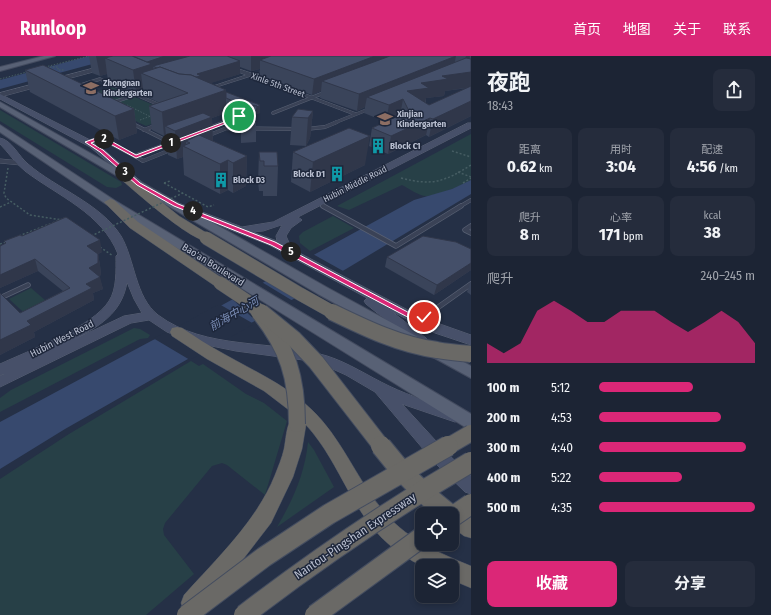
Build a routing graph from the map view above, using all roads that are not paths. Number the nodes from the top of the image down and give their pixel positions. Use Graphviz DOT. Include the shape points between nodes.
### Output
graph roads {
  1 [pos="34,56"];
  2 [pos="52,56"];
  3 [pos="113,65"];
  4 [pos="224,65"];
  5 [pos="1,68"];
  6 [pos="258,73"];
  7 [pos="251,75"];
  8 [pos="107,77"];
  9 [pos="100,79"];
  10 [pos="71,88"];
  11 [pos="149,90"];
  12 [pos="334,90"];
  13 [pos="199,92"];
  14 [pos="0,95"];
  15 [pos="135,95"];
  16 [pos="312,98"];
  17 [pos="211,103"];
  18 [pos="0,104"];
  19 [pos="106,104"];
  20 [pos="370,108"];
  21 [pos="169,110"];
  22 [pos="273,113"];
  23 [pos="356,114"];
  24 [pos="124,120"];
  25 [pos="164,122"];
  26 [pos="471,125"];
  27 [pos="0,128"];
  28 [pos="298,129"];
  29 [pos="305,129"];
  30 [pos="471,129"];
  31 [pos="144,130"];
  32 [pos="193,135"];
  33 [pos="185,138"];
  34 [pos="202,138"];
  35 [pos="88,142"];
  36 [pos="4,143"];
  37 [pos="171,143"];
  38 [pos="180,146"];
  39 [pos="136,156"];
  40 [pos="44,159"];
  41 [pos="4,161"];
  42 [pos="21,163"];
  43 [pos="122,176"];
  44 [pos="139,184"];
  45 [pos="471,200"];
  46 [pos="110,202"];
  47 [pos="176,205"];
  48 [pos="323,206"];
  49 [pos="304,213"];
  50 [pos="471,226"];
  51 [pos="236,228"];
  52 [pos="471,233"];
  53 [pos="288,250"];
  54 [pos="118,254"];
  55 [pos="344,281"];
  56 [pos="471,284"];
  57 [pos="28,285"];
  58 [pos="0,298"];
  59 [pos="256,308"];
  60 [pos="154,317"];
  61 [pos="419,321"];
  62 [pos="355,323"];
  63 [pos="177,332"];
  64 [pos="68,342"];
  65 [pos="471,342"];
  66 [pos="471,354"];
  67 [pos="443,357"];
  68 [pos="0,370"];
  69 [pos="471,373"];
  70 [pos="0,382"];
  71 [pos="376,386"];
  72 [pos="470,425"];
  73 [pos="471,462"];
  74 [pos="471,487"];
  75 [pos="471,504"];
  76 [pos="440,507"];
  77 [pos="459,512"];
  78 [pos="459,521"];
  79 [pos="471,529"];
  80 [pos="415,542"];
  81 [pos="429,559"];
  82 [pos="459,572"];
  83 [pos="471,577"];
  84 [pos="182,615"];
  85 [pos="187,615"];
  86 [pos="244,615"];
  87 [pos="314,615"];
  1 -- 5 [label="main road"];
  2 -- 5 [label="main road"];
  3 -- 14 [label="street"];
  4 -- 7 [label="street, Xinle 5th Street"];
  6 -- 7 [label="street"];
  7 -- 13 [label="street"];
  7 -- 16 [label="street, Xinle 5th Street"];
  8 -- 9 [label="lane"];
  9 -- 10 [label="lane"];
  9 -- 15 [label="lane"];
  11 -- 15 [label="lane"];
  12 -- 16 [label="lane"];
  14 -- 35 [label="main road"];
  15 -- 19 [label="lane"];
  15 -- 21 [label="lane"];
  16 -- 22 [label="lane"];
  16 -- 23 [label="street, Xinle 5th Street"];
  17 -- 32 [label="street" via="239,117"];
  18 -- 43 [label="main road"];
  20 -- 23 [label="lane"];
  23 -- 29 [label="lane" via="325,127"];
  24 -- 31 [label="lane"];
  25 -- 31 [label="lane"];
  26 -- 49 [label="main road, Hubin Middle Road"];
  27 -- 40 [label="main road, Bao'an Boulevard"];
  28 -- 34 [label="lane" via="227,128"];
  30 -- 48 [label="main road, Hubin Middle Road"];
  31 -- 37 [label="lane"];
  33 -- 37 [label="street"];
  35 -- 39 [label="street" via="102,138"];
  35 -- 44 [label="main road"];
  36 -- 40 [label="main road"];
  36 -- 42 [label="main road"];
  37 -- 39 [label="street"];
  38 -- 39 [label="lane" via="143,161"];
  40 -- 46 [label="main road, Bao'an Boulevard"];
  41 -- 42 [label="street"];
  42 -- 54 [label="main road" via="90,211 111,231"];
  43 -- 44 [label="main road"];
  43 -- 62 [label="highway, bridge" via="175,218 206,238"];
  44 -- 47 [label="main road"];
  45 -- 48 [label="lane" via="394,246"];
  46 -- 59 [label="highway, bridge" via="134,225"];
  46 -- 72 [label="main road, Bao'an Boulevard"];
  47 -- 51 [label="main road"];
  47 -- 67 [label="main road" via="323,291"];
  48 -- 49 [label="main road, Hubin Middle Road"];
  49 -- 51 [label="main road, Hubin Middle Road" via="268,228"];
  49 -- 53 [label="main road, Hubin Middle Road" via="287,226 281,236"];
  50 -- 52 [label="lane" via="465,230"];
  51 -- 53 [label="main road"];
  53 -- 55 [label="main road"];
  54 -- 60 [label="main road" via="140,299"];
  54 -- 64 [label="main road, Hubin West Road" via="119,289 114,305 107,314"];
  55 -- 61 [label="main road"];
  55 -- 67 [label="main road"];
  56 -- 61 [label="lane"];
  57 -- 58 [label="lane"];
  59 -- 76 [label="highway, bridge" via="294,339 316,362 397,467"];
  59 -- 84 [label="highway, bridge" via="276,335 288,357 295,379 298,406 293,449 284,477 264,517"];
  60 -- 63 [label="main road"];
  60 -- 64 [label="main road, Hubin West Road" via="128,319"];
  61 -- 65 [label="main road"];
  62 -- 65 [label="highway, bridge" via="422,339"];
  62 -- 66 [label="highway, bridge" via="395,340 417,346"];
  63 -- 71 [label="main road" via="232,346 324,360 354,372"];
  63 -- 81 [label="highway" via="260,381 301,410 325,436 384,527"];
  64 -- 68 [label="main road, Hubin West Road"];
  64 -- 70 [label="main road, Hubin West Road"];
  67 -- 69 [label="main road"];
  71 -- 72 [label="main road"];
  71 -- 74 [label="main road"];
  72 -- 85 [label="highway, bridge" via="264,557"];
  73 -- 86 [label="highway, Nantou-Pingshan Expressway, bridge" via="370,523"];
  75 -- 77 [label="highway, bridge"];
  78 -- 79 [label="highway"];
  80 -- 87 [label="highway, bridge"];
  82 -- 83 [label="highway"];
}
